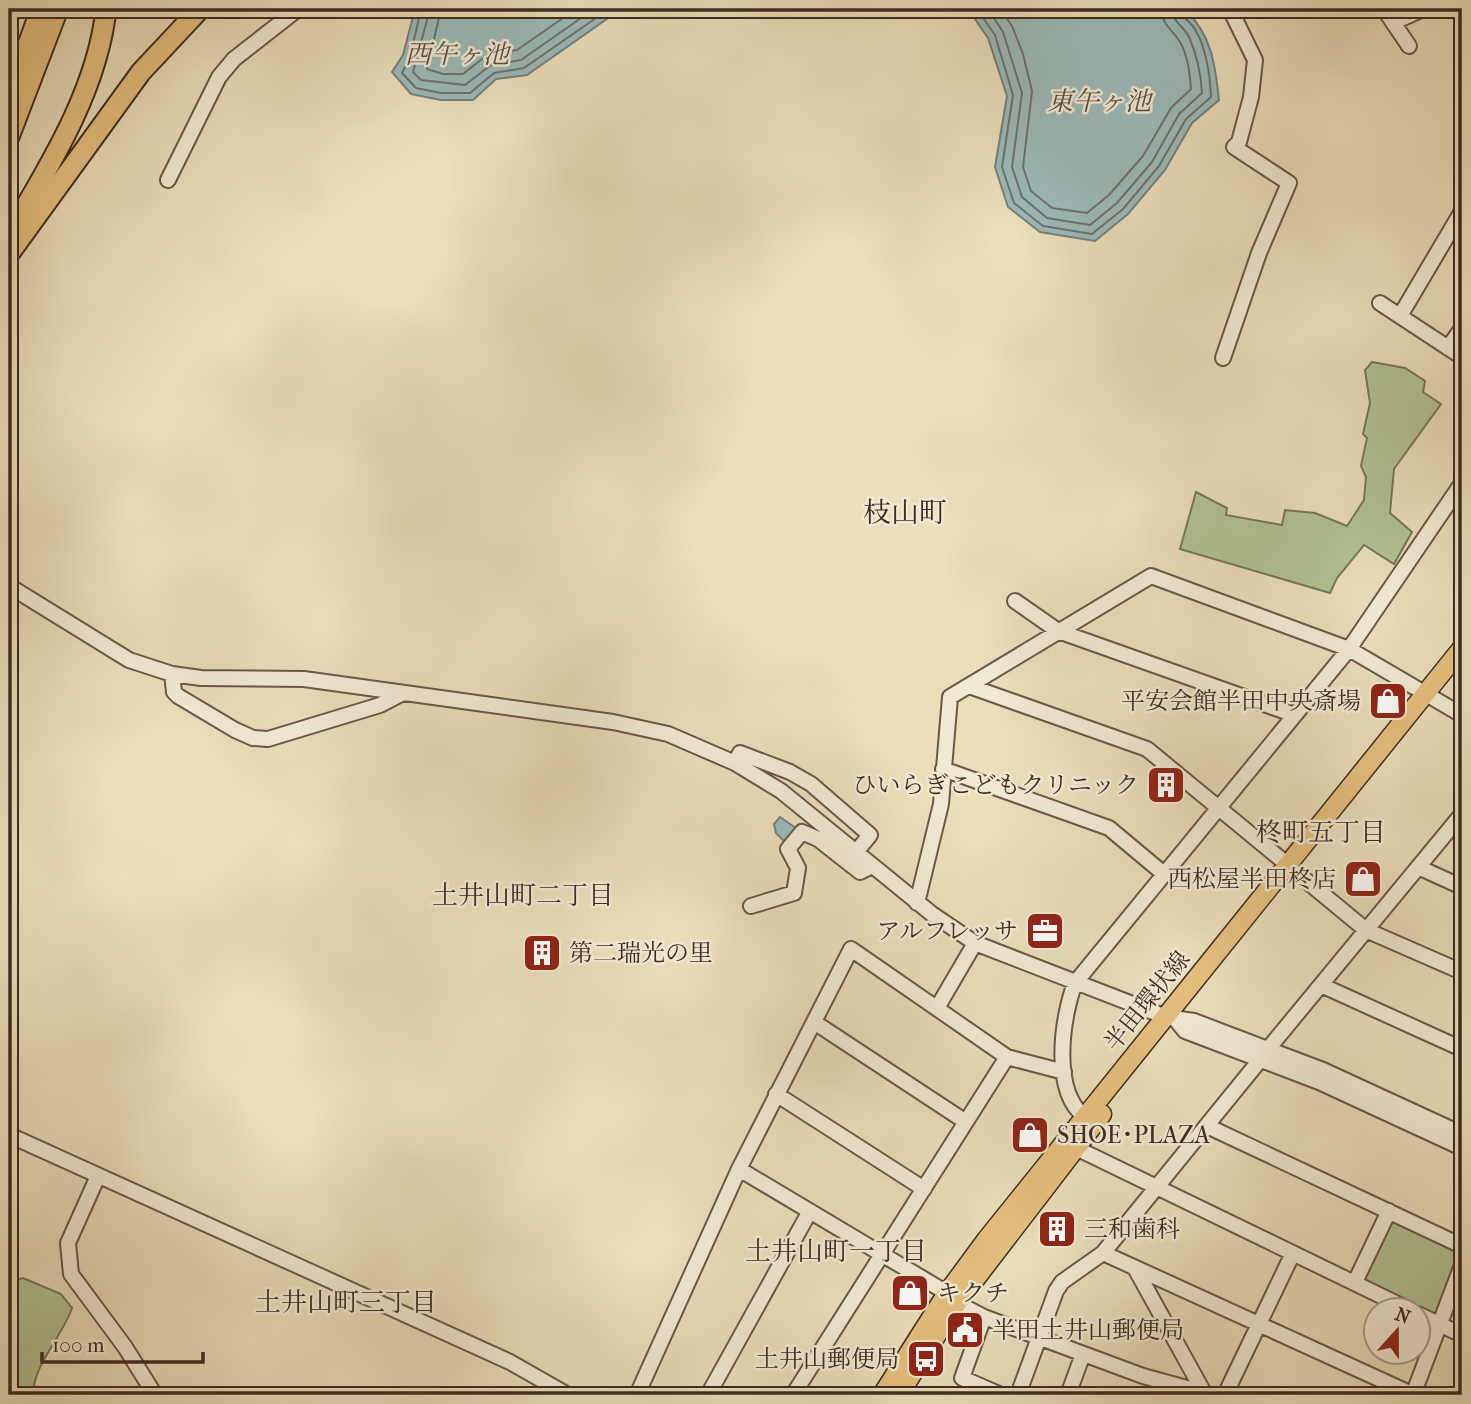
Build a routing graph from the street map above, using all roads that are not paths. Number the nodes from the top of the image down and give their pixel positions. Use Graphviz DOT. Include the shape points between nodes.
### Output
graph roads {
  1 [pos="41,9"];
  2 [pos="58,9"];
  3 [pos="106,9"];
  4 [pos="201,9"];
  5 [pos="298,9"];
  6 [pos="1230,9"];
  7 [pos="1384,9"];
  8 [pos="1423,9"];
  9 [pos="1394,22"];
  10 [pos="1409,46"];
  11 [pos="9,96"];
  12 [pos="9,137"];
  13 [pos="168,180"];
  14 [pos="1462,211"];
  15 [pos="9,235"];
  16 [pos="9,254"];
  17 [pos="1380,303"];
  18 [pos="1401,316"];
  19 [pos="1462,328"];
  20 [pos="1448,348"];
  21 [pos="1462,357"];
  22 [pos="1223,358"];
  23 [pos="1462,483"];
  24 [pos="9,586"];
  25 [pos="1015,601"];
  26 [pos="1058,631"];
  27 [pos="1462,648"];
  28 [pos="1349,649"];
  29 [pos="1462,667"];
  30 [pos="172,674"];
  31 [pos="970,686"];
  32 [pos="403,694"];
  33 [pos="1432,697"];
  34 [pos="1295,715"];
  35 [pos="1462,715"];
  36 [pos="735,763"];
  37 [pos="943,769"];
  38 [pos="1219,808"];
  39 [pos="1462,814"];
  40 [pos="856,852"];
  41 [pos="872,866"];
  42 [pos="1418,867"];
  43 [pos="1292,869"];
  44 [pos="1164,874"];
  45 [pos="1462,887"];
  46 [pos="917,903"];
  47 [pos="751,906"];
  48 [pos="1366,930"];
  49 [pos="975,943"];
  50 [pos="1462,972"];
  51 [pos="1075,983"];
  52 [pos="1321,985"];
  53 [pos="937,1009"];
  54 [pos="1171,1019"];
  55 [pos="814,1022"];
  56 [pos="1462,1049"];
  57 [pos="1264,1055"];
  58 [pos="1007,1057"];
  59 [pos="1064,1072"];
  60 [pos="776,1094"];
  61 [pos="1085,1117"];
  62 [pos="966,1122"];
  63 [pos="1207,1126"];
  64 [pos="1462,1134"];
  65 [pos="9,1135"];
  66 [pos="1076,1148"];
  67 [pos="1462,1148"];
  68 [pos="739,1169"];
  69 [pos="98,1176"];
  70 [pos="1157,1186"];
  71 [pos="924,1189"];
  72 [pos="810,1211"];
  73 [pos="1389,1211"];
  74 [pos="1462,1246"];
  75 [pos="1103,1253"];
  76 [pos="1293,1253"];
  77 [pos="883,1255"];
  78 [pos="1462,1265"];
  79 [pos="1135,1268"];
  80 [pos="1355,1282"];
  81 [pos="1382,1296"];
  82 [pos="952,1298"];
  83 [pos="984,1317"];
  84 [pos="1432,1320"];
  85 [pos="1260,1323"];
  86 [pos="1440,1324"];
  87 [pos="1462,1335"];
  88 [pos="1040,1338"];
  89 [pos="1083,1354"];
  90 [pos="1208,1393"];
  91 [pos="155,1395"];
  92 [pos="568,1395"];
  93 [pos="637,1395"];
  94 [pos="708,1395"];
  95 [pos="793,1395"];
  96 [pos="883,1395"];
  97 [pos="900,1395"];
  98 [pos="1000,1395"];
  99 [pos="1018,1395"];
  100 [pos="1069,1395"];
  101 [pos="1225,1395"];
  102 [pos="1413,1395"];
  1 -- 11 [label="highway"];
  2 -- 12 [label="highway"];
  3 -- 15 [label="highway" via="91,75"];
  4 -- 16 [label="highway" via="141,72"];
  5 -- 13 [label="street" via="234,59 219,77"];
  6 -- 22 [label="street" via="1255,60 1251,97 1234,147 1289,183"];
  7 -- 9 [label="street"];
  8 -- 9 [label="street"];
  9 -- 10 [label="street"];
  14 -- 18 [label="street"];
  17 -- 18 [label="street"];
  18 -- 20 [label="street"];
  19 -- 20 [label="street"];
  20 -- 21 [label="street"];
  23 -- 28 [label="street"];
  24 -- 30 [label="street" via="129,660"];
  25 -- 26 [label="street"];
  26 -- 28 [label="street" via="1150,576"];
  26 -- 31 [label="street"];
  26 -- 34 [label="street"];
  27 -- 33 [label="main road, 半田環状線"];
  28 -- 33 [label="street"];
  28 -- 34 [label="street"];
  29 -- 33 [label="main road, 半田環状線"];
  30 -- 32 [label="street" via="304,680"];
  30 -- 32 [label="street" via="178,696 235,730 260,739 282,737"];
  31 -- 37 [label="street" via="950,697"];
  31 -- 38 [label="street" via="1147,749"];
  32 -- 36 [label="street" via="639,727"];
  33 -- 35 [label="street"];
  33 -- 43 [label="main road, 半田環状線"];
  34 -- 38 [label="street"];
  36 -- 40 [label="street" via="781,791"];
  36 -- 40 [label="street" via="740,753 811,784 870,835"];
  37 -- 44 [label="street" via="1109,828"];
  37 -- 46 [label="street" via="941,804"];
  38 -- 43 [label="street"];
  38 -- 44 [label="street"];
  39 -- 42 [label="street"];
  40 -- 41 [label="street"];
  41 -- 46 [label="street"];
  41 -- 47 [label="street" via="860,872 802,832 788,849 798,868 794,892"];
  42 -- 45 [label="street"];
  42 -- 48 [label="street"];
  43 -- 48 [label="street"];
  43 -- 54 [label="main road, 半田環状線"];
  44 -- 51 [label="street"];
  46 -- 49 [label="street"];
  48 -- 50 [label="street"];
  48 -- 52 [label="street"];
  49 -- 51 [label="street"];
  49 -- 53 [label="street"];
  51 -- 54 [label="street"];
  51 -- 59 [label="street" via="1066,1008"];
  52 -- 56 [label="street"];
  52 -- 57 [label="street"];
  53 -- 55 [label="street" via="851,949"];
  53 -- 58 [label="street"];
  54 -- 57 [label="street" via="1185,1031"];
  54 -- 61 [label="main road, 半田環状線"];
  54 -- 66 [label="main road, 半田環状線"];
  55 -- 60 [label="street"];
  55 -- 62 [label="street"];
  57 -- 63 [label="street"];
  57 -- 64 [label="street" via="1323,1070"];
  57 -- 67 [label="street"];
  58 -- 59 [label="street"];
  58 -- 62 [label="street"];
  59 -- 61 [label="street" via="1075,1109"];
  60 -- 68 [label="street"];
  60 -- 71 [label="street"];
  61 -- 82 [label="main road, 半田環状線"];
  62 -- 71 [label="street"];
  63 -- 70 [label="street"];
  63 -- 73 [label="street"];
  65 -- 69 [label="street"];
  66 -- 70 [label="street"];
  66 -- 82 [label="main road, 半田環状線"];
  68 -- 72 [label="street"];
  68 -- 93 [label="street"];
  69 -- 91 [label="street" via="68,1242 71,1274"];
  69 -- 92 [label="street" via="510,1362"];
  70 -- 75 [label="street"];
  70 -- 76 [label="street"];
  71 -- 77 [label="street"];
  72 -- 77 [label="street"];
  72 -- 94 [label="street"];
  73 -- 74 [label="street"];
  73 -- 80 [label="street"];
  75 -- 79 [label="street"];
  75 -- 88 [label="street" via="1062,1282"];
  76 -- 80 [label="street"];
  76 -- 85 [label="street"];
  77 -- 82 [label="street"];
  77 -- 95 [label="street"];
  78 -- 86 [label="street"];
  79 -- 85 [label="street"];
  79 -- 90 [label="street"];
  80 -- 81 [label="street"];
  82 -- 83 [label="street"];
  82 -- 96 [label="main road, 半田環状線"];
  82 -- 97 [label="main road, 半田環状線"];
  83 -- 88 [label="street"];
  83 -- 98 [label="street" via="962,1378"];
  84 -- 86 [label="street"];
  85 -- 101 [label="street"];
  85 -- 102 [label="street"];
  86 -- 87 [label="street"];
  86 -- 102 [label="street"];
  88 -- 89 [label="street"];
  88 -- 99 [label="street"];
  89 -- 90 [label="street"];
  89 -- 100 [label="street"];
}
